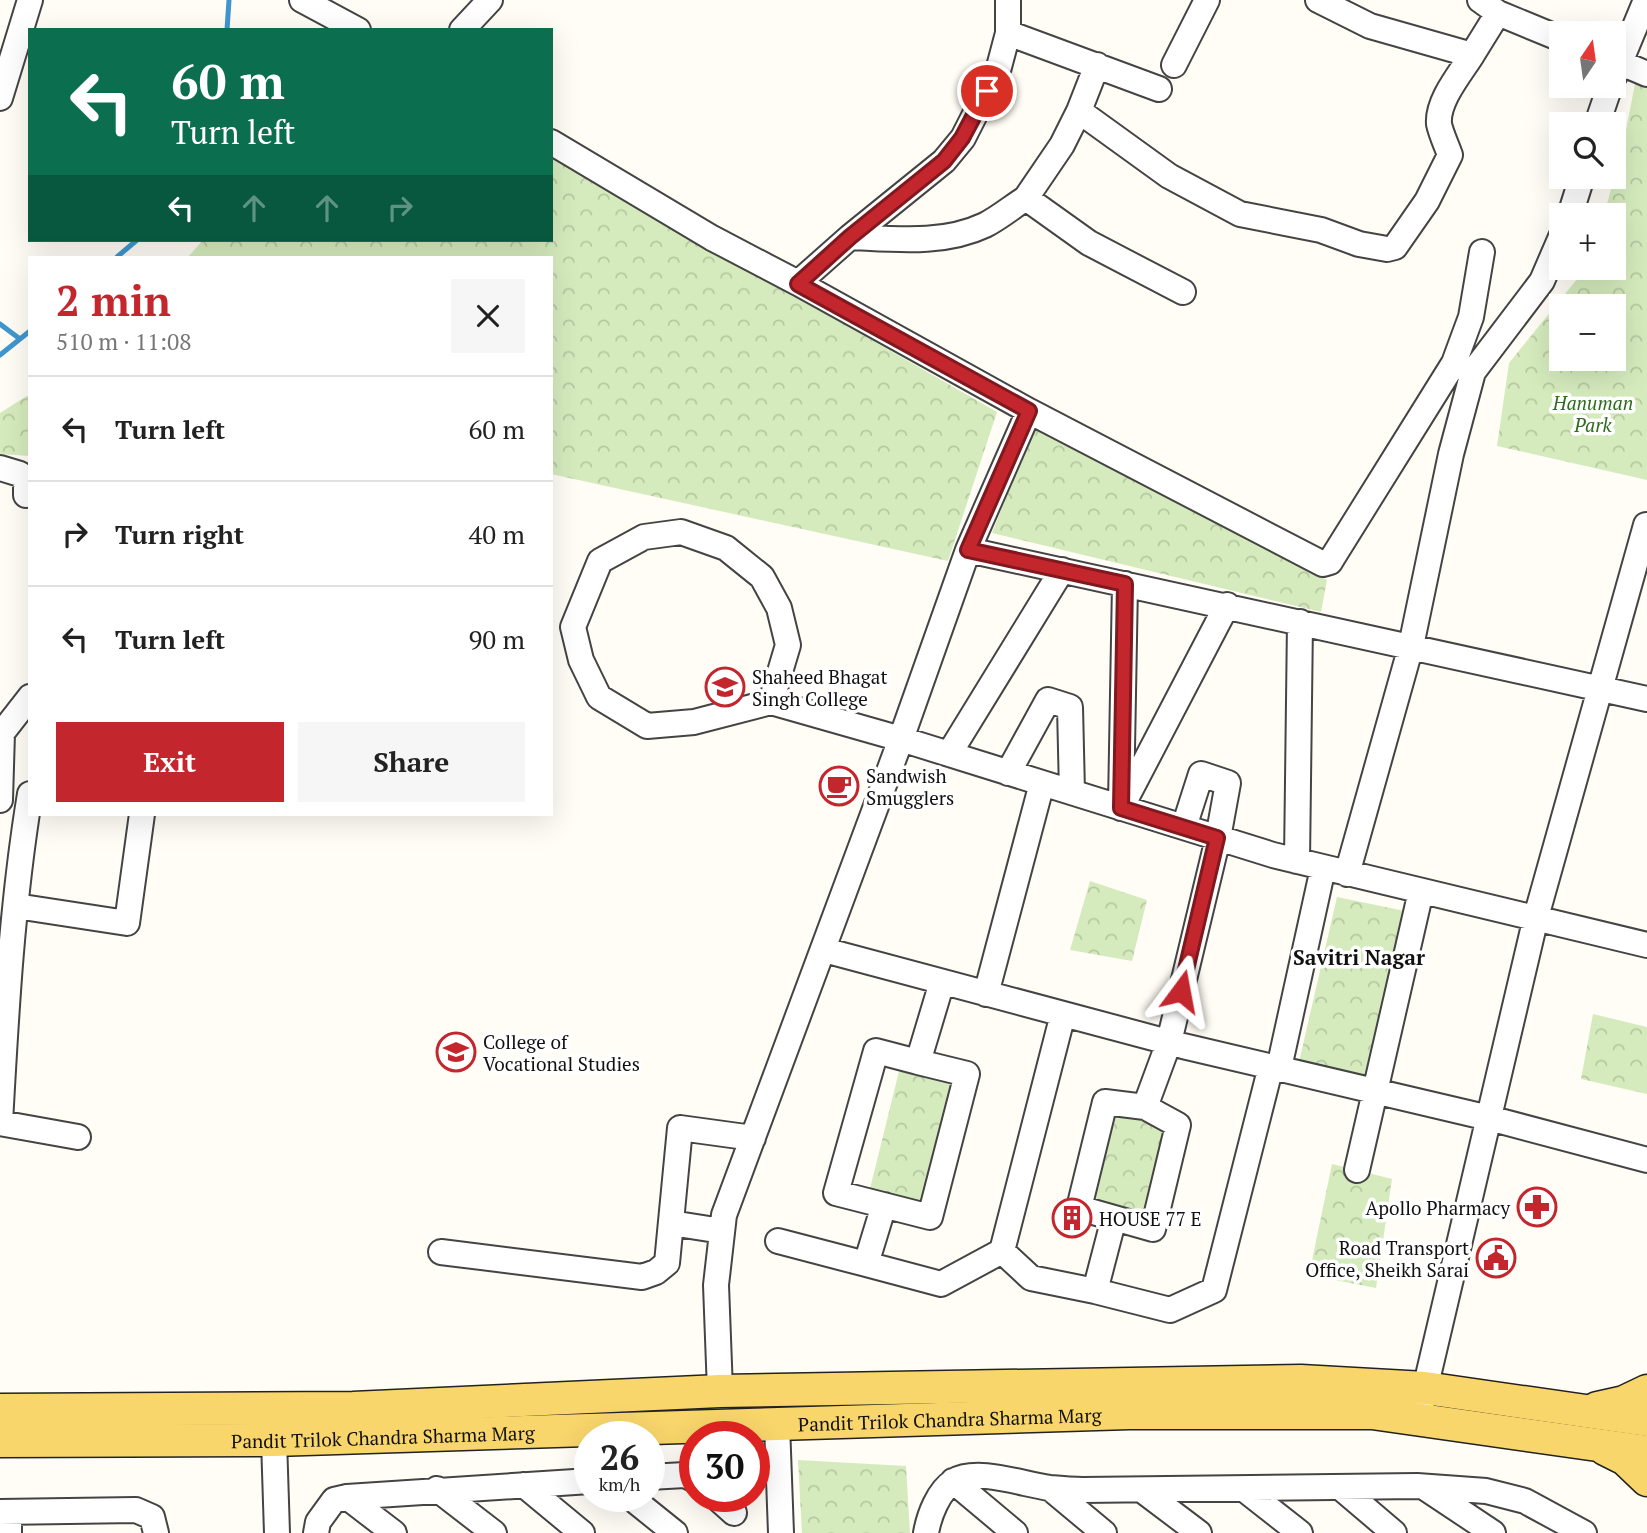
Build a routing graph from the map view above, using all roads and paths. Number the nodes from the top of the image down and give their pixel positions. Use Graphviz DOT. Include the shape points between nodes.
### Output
graph roads {
  1 [pos="30,0"];
  2 [pos="302,0"];
  3 [pos="490,0"];
  4 [pos="1008,0"];
  5 [pos="1207,0"];
  6 [pos="1318,0"];
  7 [pos="1646,0"];
  8 [pos="1489,6"];
  9 [pos="354,28"];
  10 [pos="464,28"];
  11 [pos="1008,33"];
  12 [pos="1549,34"];
  13 [pos="1626,43"];
  14 [pos="1472,55"];
  15 [pos="1097,65"];
  16 [pos="1174,65"];
  17 [pos="1626,69"];
  18 [pos="1647,74"];
  19 [pos="1159,89"];
  20 [pos="0,98"];
  21 [pos="1079,111"];
  22 [pos="553,143"];
  23 [pos="1026,198"];
  24 [pos="850,237"];
  25 [pos="1482,252"];
  26 [pos="1549,265"];
  27 [pos="798,284"];
  28 [pos="1182,292"];
  29 [pos="1464,367"];
  30 [pos="1029,411"];
  31 [pos="0,468"];
  32 [pos="0,485"];
  33 [pos="28,496"];
  34 [pos="1646,525"];
  35 [pos="968,550"];
  36 [pos="1062,570"];
  37 [pos="1125,584"];
  38 [pos="1227,606"];
  39 [pos="1300,622"];
  40 [pos="1411,646"];
  41 [pos="1600,689"];
  42 [pos="28,699"];
  43 [pos="1647,699"];
  44 [pos="771,702"];
  45 [pos="1,732"];
  46 [pos="901,739"];
  47 [pos="949,754"];
  48 [pos="1008,773"];
  49 [pos="1042,783"];
  50 [pos="1072,792"];
  51 [pos="0,800"];
  52 [pos="28,801"];
  53 [pos="1121,808"];
  54 [pos="142,816"];
  55 [pos="1184,827"];
  56 [pos="1217,838"];
  57 [pos="1297,861"];
  58 [pos="10,862"];
  59 [pos="1323,867"];
  60 [pos="1348,874"];
  61 [pos="1421,891"];
  62 [pos="16,906"];
  63 [pos="1536,917"];
  64 [pos="1647,945"];
  65 [pos="824,950"];
  66 [pos="942,982"];
  67 [pos="4,992"];
  68 [pos="986,993"];
  69 [pos="1063,1014"];
  70 [pos="3,1017"];
  71 [pos="1169,1042"];
  72 [pos="918,1062"];
  73 [pos="1275,1067"];
  74 [pos="1375,1091"];
  75 [pos="1145,1107"];
  76 [pos="1489,1118"];
  77 [pos="78,1137"];
  78 [pos="753,1138"];
  79 [pos="1647,1160"];
  80 [pos="1357,1170"];
  81 [pos="884,1205"];
  82 [pos="1114,1218"];
  83 [pos="671,1223"];
  84 [pos="722,1231"];
  85 [pos="778,1241"];
  86 [pos="1002,1251"];
  87 [pos="441,1252"];
  88 [pos="866,1264"];
  89 [pos="1095,1291"];
  90 [pos="1425,1388"];
  91 [pos="720,1391"];
  92 [pos="1647,1391"];
  93 [pos="0,1410"];
  94 [pos="1585,1411"];
  95 [pos="1418,1419"];
  96 [pos="1647,1420"];
  97 [pos="777,1424"];
  98 [pos="274,1440"];
  99 [pos="0,1441"];
  100 [pos="1587,1444"];
  101 [pos="1647,1452"];
  102 [pos="1647,1480"];
  103 [pos="953,1481"];
  104 [pos="574,1482"];
  105 [pos="524,1485"];
  106 [pos="1423,1486"];
  107 [pos="1340,1487"];
  108 [pos="1050,1488"];
  109 [pos="437,1489"];
  110 [pos="1244,1489"];
  111 [pos="1142,1490"];
  112 [pos="347,1497"];
  113 [pos="649,1512"];
  114 [pos="6,1519"];
  115 [pos="156,1533"];
  116 [pos="277,1533"];
  117 [pos="316,1533"];
  118 [pos="394,1533"];
  119 [pos="494,1533"];
  120 [pos="582,1533"];
  121 [pos="675,1533"];
  122 [pos="780,1533"];
  123 [pos="926,1533"];
  124 [pos="1015,1533"];
  125 [pos="1104,1533"];
  126 [pos="1199,1533"];
  127 [pos="1300,1533"];
  128 [pos="1394,1533"];
  129 [pos="1493,1533"];
  130 [pos="1584,1533"];
  1 -- 20 [label="street"];
  2 -- 9 [label="street"];
  3 -- 10 [label="street"];
  4 -- 11 [label="street"];
  5 -- 16 [label="street"];
  6 -- 14 [label="street" via="1370,26"];
  7 -- 13 [label="street"];
  8 -- 12 [label="street"];
  8 -- 14 [label="street"];
  11 -- 15 [label="street"];
  11 -- 24 [label="street" via="999,67 962,138 944,161"];
  14 -- 21 [label="street" via="1442,108 1439,123 1450,155 1412,224 1395,247 1387,249 1240,214 1169,176"];
  15 -- 19 [label="street"];
  15 -- 21 [label="street"];
  17 -- 18 [label="street"];
  21 -- 23 [label="street"];
  22 -- 27 [label="street"];
  23 -- 24 [label="street" via="984,225 942,238"];
  23 -- 28 [label="street" via="1089,243"];
  24 -- 27 [label="street"];
  25 -- 29 [label="street"];
  26 -- 29 [label="street" via="1542,281"];
  27 -- 30 [label="street"];
  29 -- 30 [label="street" via="1334,557 1323,564"];
  29 -- 40 [label="street"];
  30 -- 35 [label="street"];
  31 -- 33 [label="street" via="20,474"];
  32 -- 33 [label="street"];
  34 -- 41 [label="street"];
  35 -- 36 [label="street"];
  35 -- 46 [label="street"];
  36 -- 37 [label="street"];
  36 -- 47 [label="street"];
  37 -- 38 [label="street"];
  37 -- 53 [label="street"];
  38 -- 39 [label="street"];
  38 -- 53 [label="street"];
  39 -- 40 [label="street"];
  39 -- 57 [label="street"];
  40 -- 41 [label="street"];
  40 -- 60 [label="street"];
  41 -- 43 [label="street"];
  41 -- 63 [label="street"];
  42 -- 45 [label="street"];
  44 -- 44 [label="street" via="788,645 779,608 762,577 726,548 681,532 644,537 600,561 573,627 581,660 599,697 647,726 694,722"];
  44 -- 46 [label="street"];
  45 -- 51 [label="street"];
  46 -- 47 [label="street"];
  46 -- 65 [label="street"];
  47 -- 48 [label="street"];
  48 -- 49 [label="street"];
  48 -- 50 [label="street" via="1048,700 1070,707"];
  49 -- 50 [label="street"];
  49 -- 68 [label="street"];
  50 -- 53 [label="street"];
  52 -- 58 [label="street"];
  53 -- 55 [label="street"];
  54 -- 62 [label="street" via="127,923"];
  55 -- 56 [label="street"];
  55 -- 56 [label="street" via="1201,775 1228,783"];
  56 -- 57 [label="street"];
  56 -- 71 [label="street"];
  57 -- 59 [label="street"];
  58 -- 62 [label="street"];
  59 -- 60 [label="street"];
  59 -- 73 [label="street"];
  60 -- 61 [label="street"];
  61 -- 63 [label="street"];
  61 -- 74 [label="street"];
  62 -- 67 [label="street"];
  63 -- 64 [label="street"];
  63 -- 76 [label="street"];
  65 -- 66 [label="street"];
  65 -- 78 [label="street"];
  66 -- 68 [label="street"];
  66 -- 72 [label="street"];
  67 -- 70 [label="street"];
  68 -- 69 [label="street"];
  69 -- 71 [label="street"];
  69 -- 86 [label="street"];
  70 -- 77 [label="street" via="0,1123"];
  71 -- 73 [label="street"];
  71 -- 75 [label="street"];
  72 -- 81 [label="street" via="876,1051 836,1193"];
  72 -- 81 [label="street" via="967,1074 930,1217"];
  73 -- 74 [label="street"];
  73 -- 89 [label="street" via="1214,1290 1170,1310"];
  74 -- 76 [label="street"];
  74 -- 80 [label="street"];
  75 -- 82 [label="street" via="1178,1125 1153,1229"];
  75 -- 82 [label="street" via="1105,1102 1079,1208"];
  76 -- 79 [label="street"];
  76 -- 90 [label="street"];
  78 -- 83 [label="street" via="680,1128"];
  78 -- 84 [label="street"];
  81 -- 88 [label="street"];
  82 -- 89 [label="street"];
  83 -- 84 [label="street"];
  83 -- 87 [label="street" via="667,1263 642,1277"];
  84 -- 91 [label="street" via="716,1285"];
  85 -- 88 [label="street"];
  86 -- 88 [label="street" via="941,1284"];
  86 -- 89 [label="street" via="1031,1279"];
  90 -- 91 [label="main road, Pandit Trilok Chandra Sharma Marg" via="1301,1381"];
  90 -- 94 [label="main road, Pandit Trilok Chandra Sharma Marg"];
  90 -- 95 [label="street"];
  91 -- 93 [label="main road, Pandit Trilok Chandra Sharma Marg" via="353,1408"];
  92 -- 94 [label="main road"];
  94 -- 96 [label="main road, Pandit Trilok Chandra Sharma Marg"];
  95 -- 97 [label="main road, Pandit Trilok Chandra Sharma Marg" via="1372,1413 1143,1413"];
  95 -- 100 [label="main road, Pandit Trilok Chandra Sharma Marg"];
  97 -- 98 [label="main road, Pandit Trilok Chandra Sharma Marg"];
  97 -- 122 [label="street"];
  98 -- 99 [label="main road, Pandit Trilok Chandra Sharma Marg"];
  98 -- 116 [label="street"];
  100 -- 101 [label="main road, Pandit Trilok Chandra Sharma Marg"];
  100 -- 102 [label="main road" via="1614,1452"];
  103 -- 108 [label="street" via="979,1476"];
  103 -- 123 [label="street" via="938,1499"];
  103 -- 124 [label="street"];
  104 -- 105 [label="street"];
  105 -- 109 [label="street"];
  105 -- 120 [label="street"];
  106 -- 107 [label="street"];
  106 -- 129 [label="street"];
  106 -- 130 [label="street" via="1486,1491 1525,1501"];
  107 -- 110 [label="street"];
  107 -- 128 [label="street"];
  108 -- 111 [label="street"];
  108 -- 125 [label="street"];
  109 -- 112 [label="street"];
  109 -- 119 [label="street"];
  110 -- 111 [label="street"];
  110 -- 127 [label="street"];
  111 -- 126 [label="street"];
  112 -- 117 [label="street" via="334,1500 318,1522"];
  112 -- 118 [label="street"];
  113 -- 121 [label="street"];
  114 -- 115 [label="street" via="136,1510 152,1517"];
}
